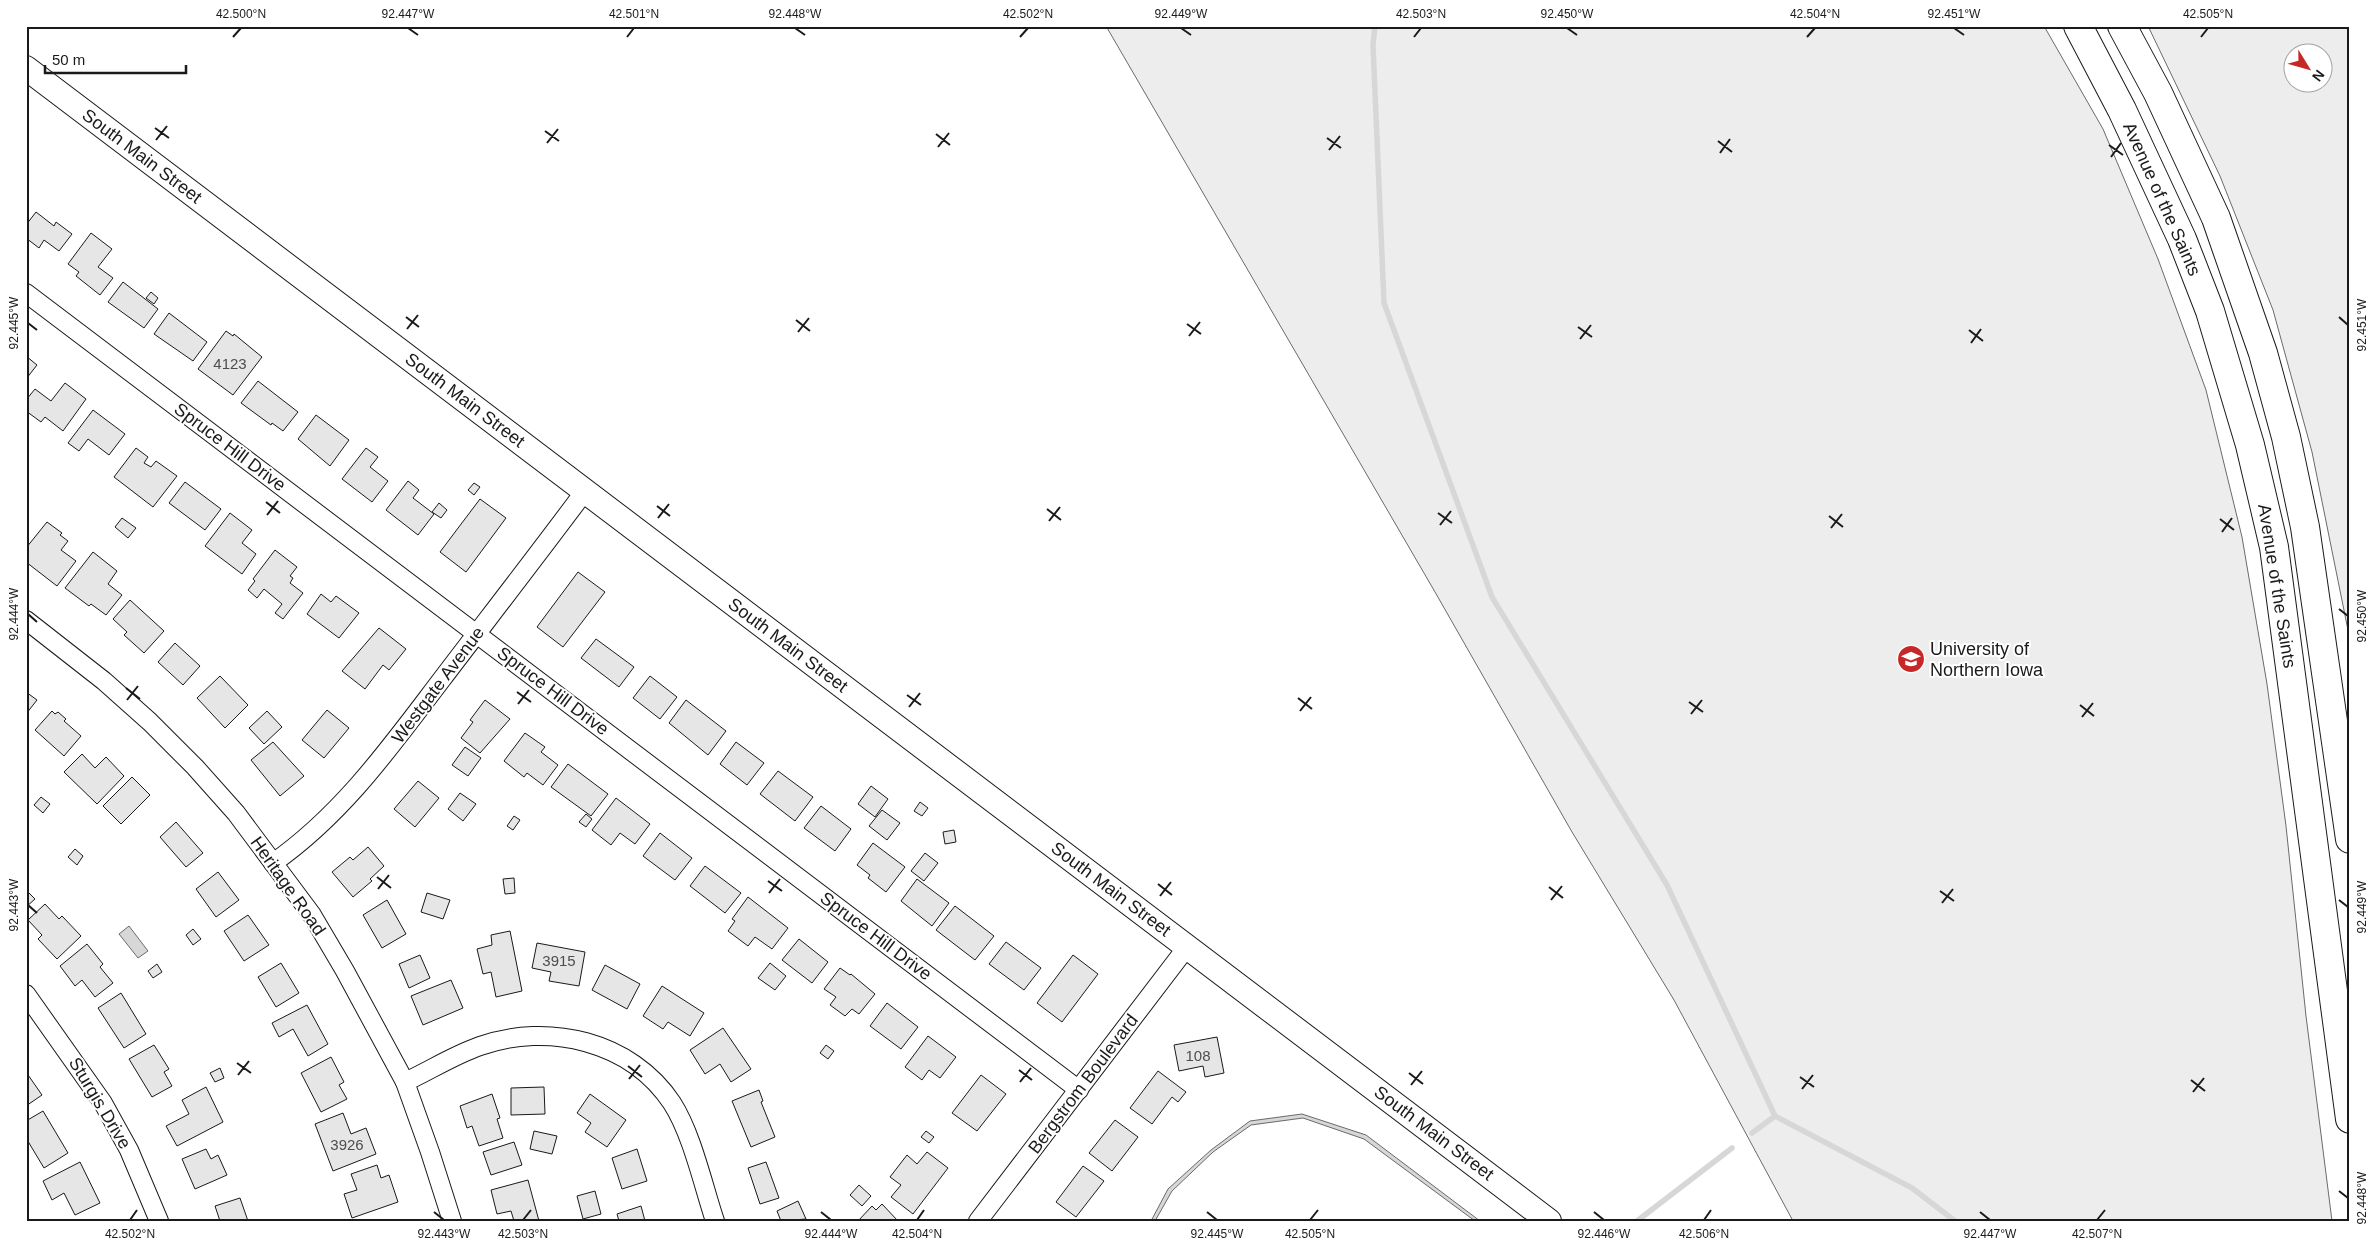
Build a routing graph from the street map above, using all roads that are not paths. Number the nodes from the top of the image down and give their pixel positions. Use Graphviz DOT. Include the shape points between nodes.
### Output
graph roads {
  1 [pos="2078,26"];
  2 [pos="2122,26"];
  3 [pos="26,68"];
  4 [pos="26,293"];
  5 [pos="585,491"];
  6 [pos="26,620"];
  7 [pos="477,634"];
  8 [pos="2350,839"];
  9 [pos="273,863"];
  10 [pos="1187,947"];
  11 [pos="26,994"];
  12 [pos="405,1082"];
  13 [pos="1079,1090"];
  14 [pos="2350,1119"];
  15 [pos="159,1221"];
  16 [pos="452,1221"];
  17 [pos="715,1221"];
  18 [pos="978,1221"];
  19 [pos="1549,1221"];
  1 -- 14 [label="highway, Avenue of the Saints" via="2122,110 2182,240 2210,310 2250,445 2274,547"];
  2 -- 8 [label="highway, Avenue of the Saints" via="2158,93 2216,218 2263,353 2286,437 2305,527"];
  3 -- 5 [label="street, South Main Street"];
  4 -- 7 [label="street, Spruce Hill Drive"];
  5 -- 7 [label="street, Westgate Avenue"];
  5 -- 10 [label="street, South Main Street"];
  6 -- 9 [label="street, Heritage Road" via="150,722 236,813"];
  7 -- 9 [label="street, Westgate Avenue" via="350,796 298,845"];
  7 -- 13 [label="street, Spruce Hill Drive"];
  9 -- 12 [label="street, Heritage Road" via="317,923"];
  10 -- 13 [label="street, Bergstrom Boulevard"];
  10 -- 19 [label="street, South Main Street"];
  11 -- 15 [label="street, Sturgis Drive" via="103,1103 129,1150"];
  12 -- 16 [label="street, Heritage Road"];
  12 -- 17 [label="street" via="480,1046 514,1038 571,1038 598,1044 642,1070 672,1104 682,1123"];
  13 -- 18 [label="street, Bergstrom Boulevard"];
}
